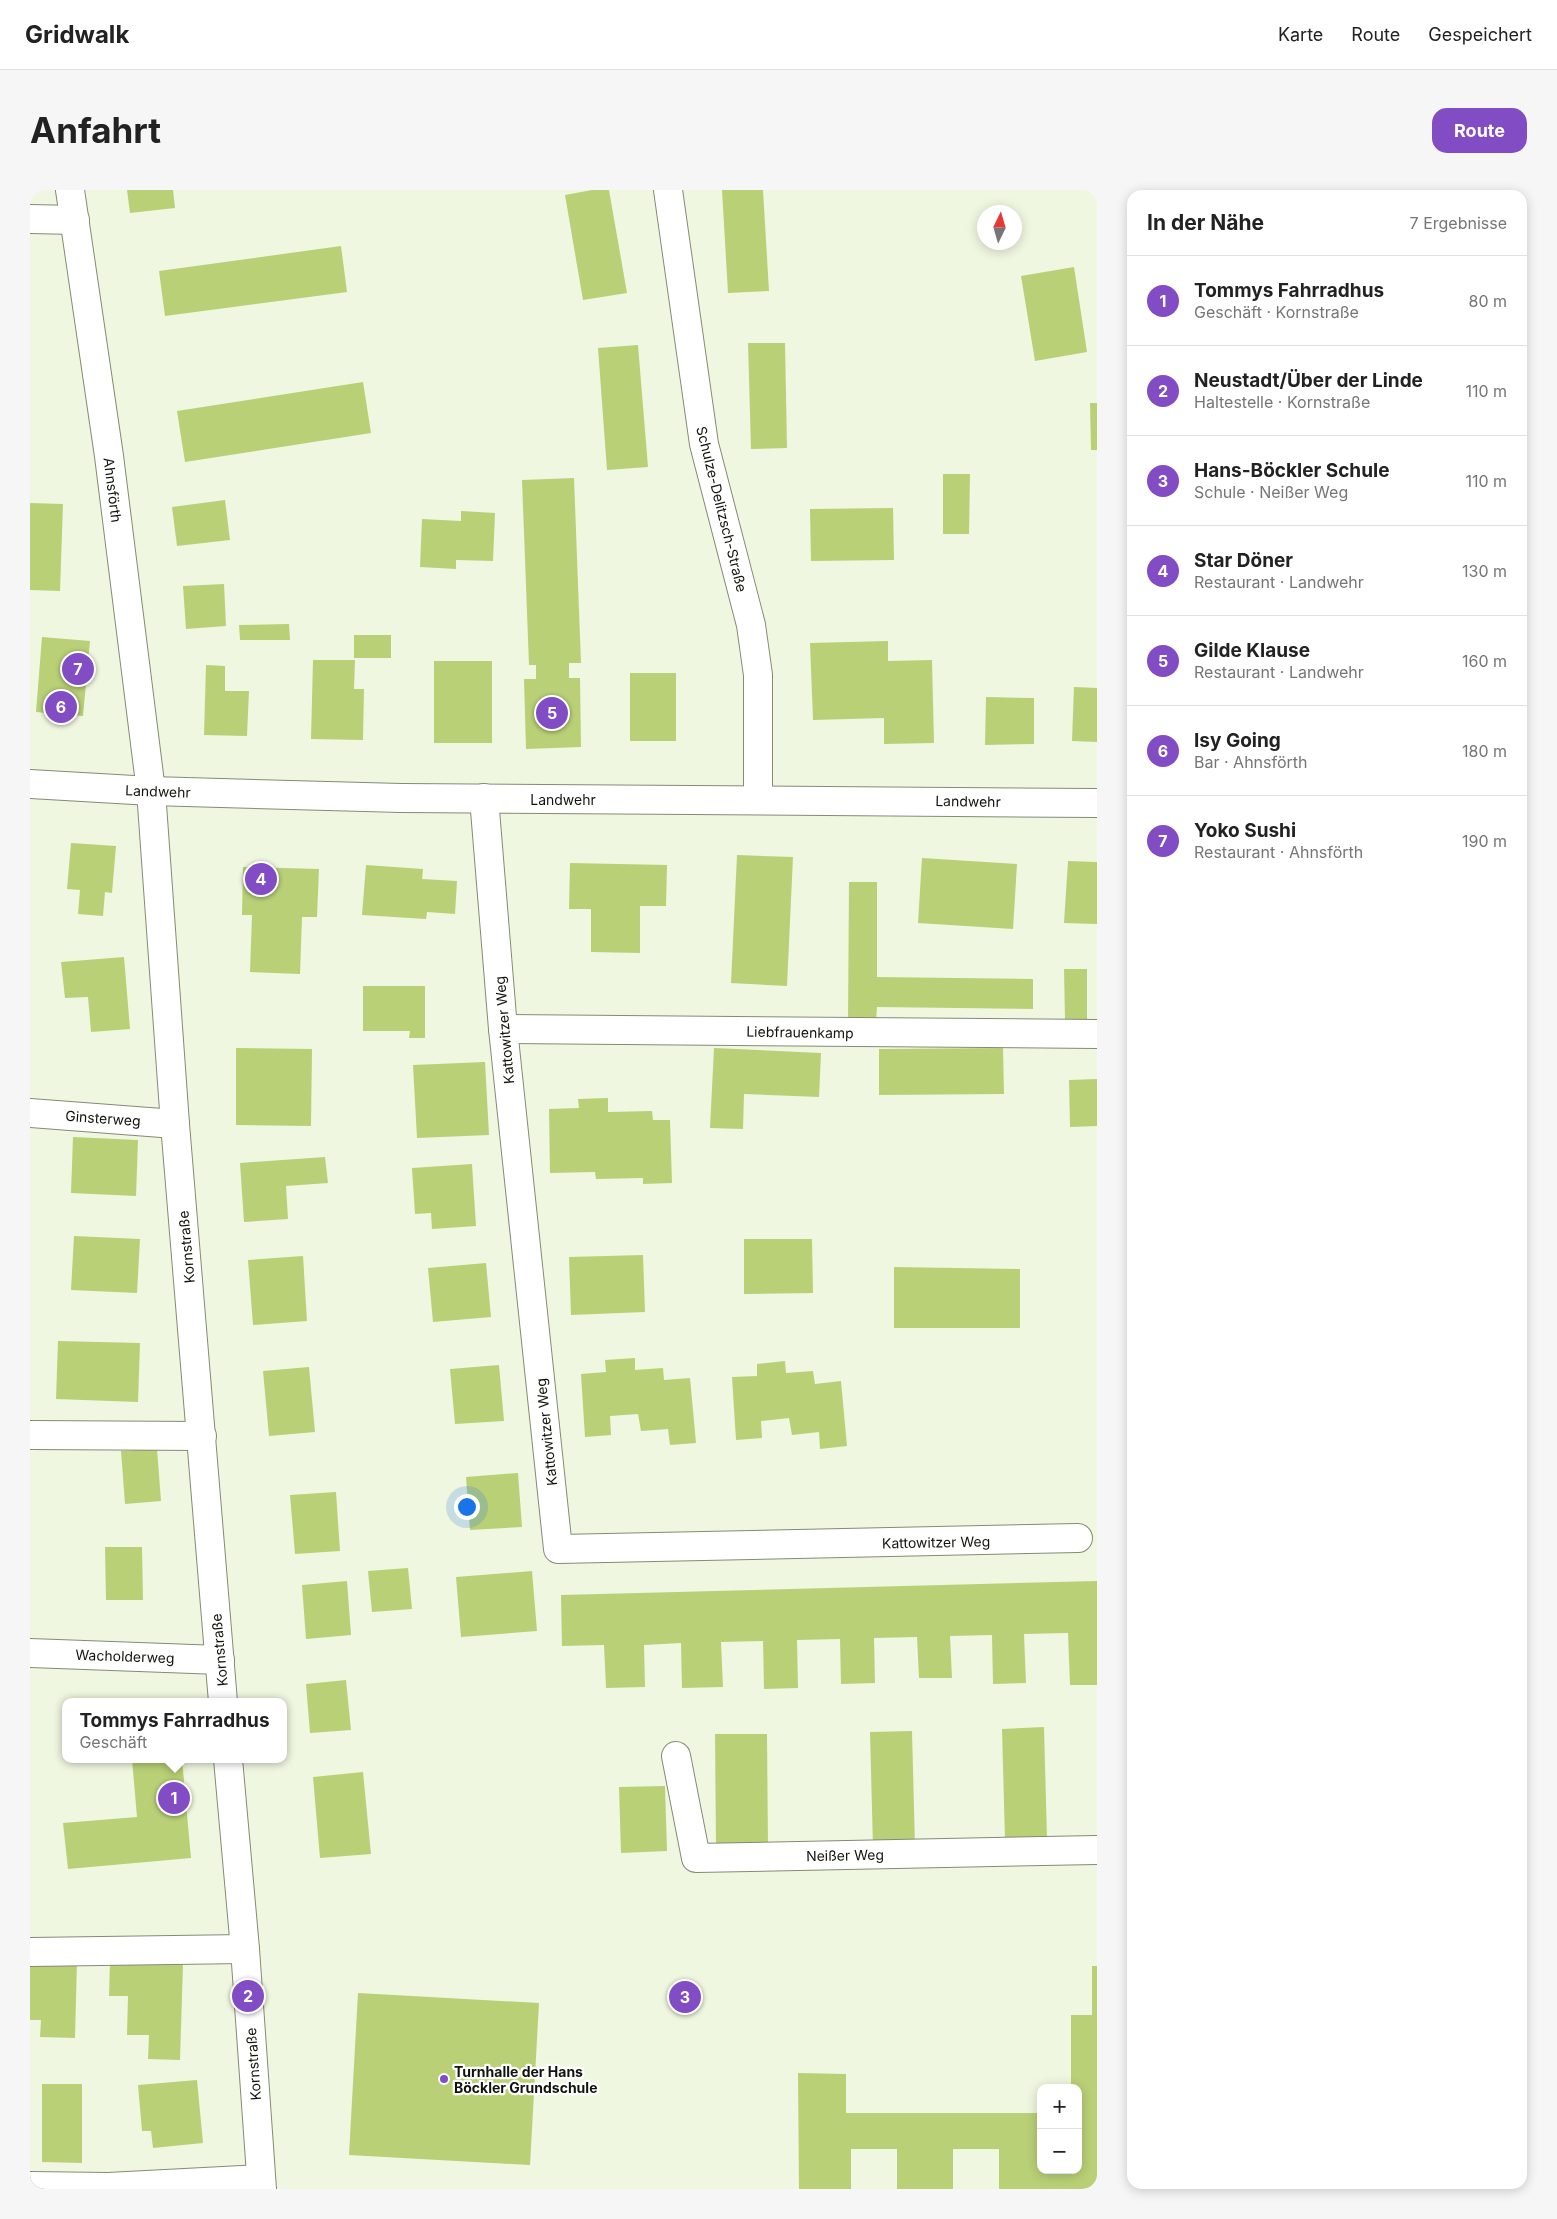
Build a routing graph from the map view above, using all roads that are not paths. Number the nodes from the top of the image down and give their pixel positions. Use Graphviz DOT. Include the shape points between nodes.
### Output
graph roads {
  1 [pos="70,190"];
  2 [pos="668,190"];
  3 [pos="30,219"];
  4 [pos="75,220"];
  5 [pos="30,784"];
  6 [pos="151,791"];
  7 [pos="484,798"];
  8 [pos="758,799"];
  9 [pos="1097,803"];
  10 [pos="503,1029"];
  11 [pos="1097,1034"];
  12 [pos="30,1113"];
  13 [pos="176,1124"];
  14 [pos="30,1435"];
  15 [pos="202,1436"];
  16 [pos="1078,1538"];
  17 [pos="30,1653"];
  18 [pos="220,1660"];
  19 [pos="223,1698"];
  20 [pos="676,1756"];
  21 [pos="228,1763"];
  22 [pos="1097,1850"];
  23 [pos="245,1949"];
  24 [pos="30,1952"];
  25 [pos="261,2184"];
  26 [pos="30,2186"];
  1 -- 4 [label="street, Ahnsförth"];
  2 -- 8 [label="street, Schulze-Delitzsch-Straße" via="704,444 751,625 758,675"];
  3 -- 4 [label="street"];
  4 -- 6 [label="street, Ahnsförth" via="109,456"];
  5 -- 6 [label="street, Landwehr"];
  6 -- 7 [label="street, Landwehr"];
  6 -- 13 [label="street, Kornstraße"];
  7 -- 8 [label="street, Landwehr"];
  7 -- 10 [label="street, Kattowitzer Weg"];
  8 -- 9 [label="street, Landwehr"];
  10 -- 11 [label="street, Liebfrauenkamp"];
  10 -- 16 [label="street, Kattowitzer Weg" via="558,1549"];
  12 -- 13 [label="street, Ginsterweg"];
  13 -- 15 [label="street, Kornstraße"];
  14 -- 15 [label="street"];
  15 -- 18 [label="street, Kornstraße"];
  17 -- 18 [label="street, Wacholderweg"];
  18 -- 19 [label="street, Kornstraße"];
  20 -- 22 [label="street, Neißer Weg" via="696,1858"];
  21 -- 23 [label="street, Kornstraße"];
  23 -- 24 [label="street"];
  23 -- 25 [label="street, Kornstraße"];
  25 -- 26 [label="street"];
}
